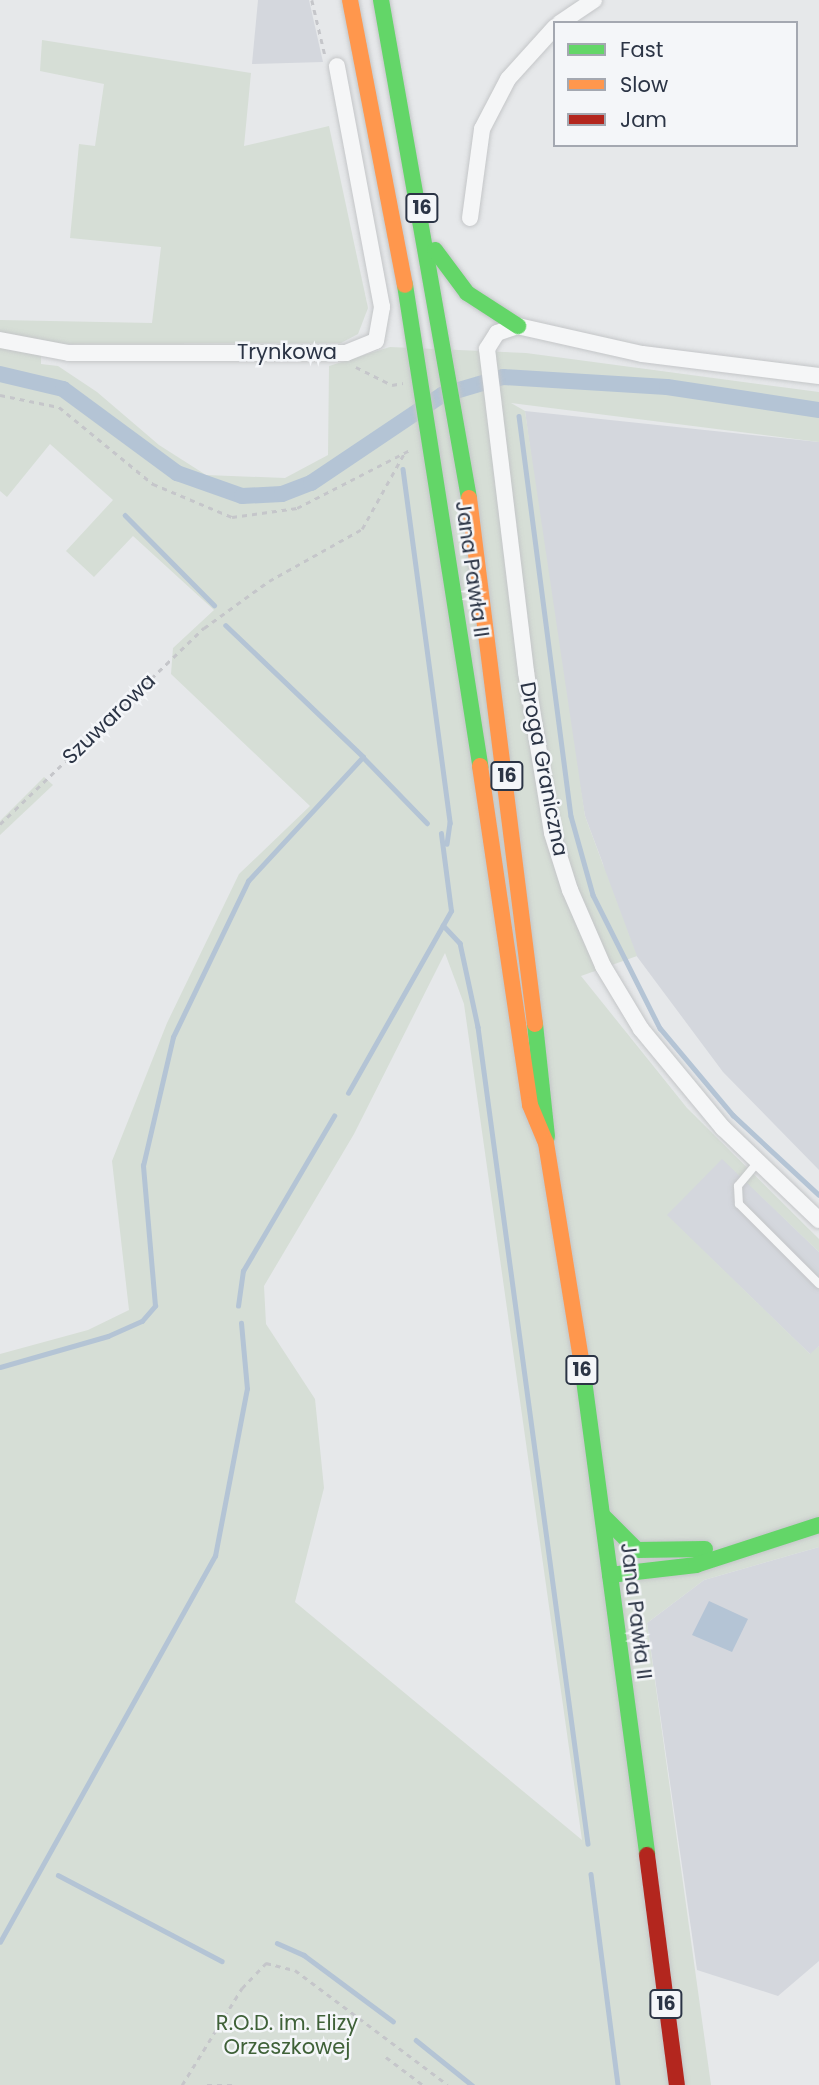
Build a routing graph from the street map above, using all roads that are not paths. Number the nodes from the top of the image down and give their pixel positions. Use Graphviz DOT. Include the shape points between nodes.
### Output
graph roads {
  1 [pos="350,0"];
  2 [pos="381,0"];
  3 [pos="590,1"];
  4 [pos="563,21"];
  5 [pos="553,29"];
  6 [pos="337,66"];
  7 [pos="470,218"];
  8 [pos="428,238"];
  9 [pos="518,326"];
  10 [pos="0,340"];
  11 [pos="819,376"];
  12 [pos="546,1143"];
  13 [pos="758,1162"];
  14 [pos="819,1220"];
  15 [pos="819,1284"];
  16 [pos="603,1516"];
  17 [pos="819,1525"];
  18 [pos="754,1548"];
  19 [pos="610,1575"];
  20 [pos="677,2085"];
  1 -- 12 [label="main road, Jana Pawła II / 16" via="424,379 530,1105"];
  2 -- 8 [label="main road, Jana Pawła II / 16"];
  3 -- 4 [label="street"];
  5 -- 7 [label="street" via="508,79 482,129"];
  6 -- 10 [label="street, Trynkowa" via="382,314 376,341 346,353 69,353"];
  8 -- 9 [label="main road" via="467,293"];
  8 -- 12 [label="main road, Jana Pawła II / 16" via="457,409 548,1100"];
  9 -- 11 [label="street" via="642,354"];
  9 -- 13 [label="street, Droga Graniczna" via="491,339 487,358 543,781 569,890 603,966 641,1029"];
  12 -- 16 [label="main road, Jana Pawła II / 16"];
  13 -- 14 [label="street, Droga Graniczna"];
  13 -- 15 [label="lane" via="737,1185 739,1204"];
  16 -- 18 [label="main road" via="637,1550"];
  16 -- 19 [label="main road, Jana Pawła II / 16"];
  17 -- 18 [label="main road"];
  18 -- 19 [label="main road" via="696,1565"];
  19 -- 20 [label="main road, Jana Pawła II / 16"];
}
